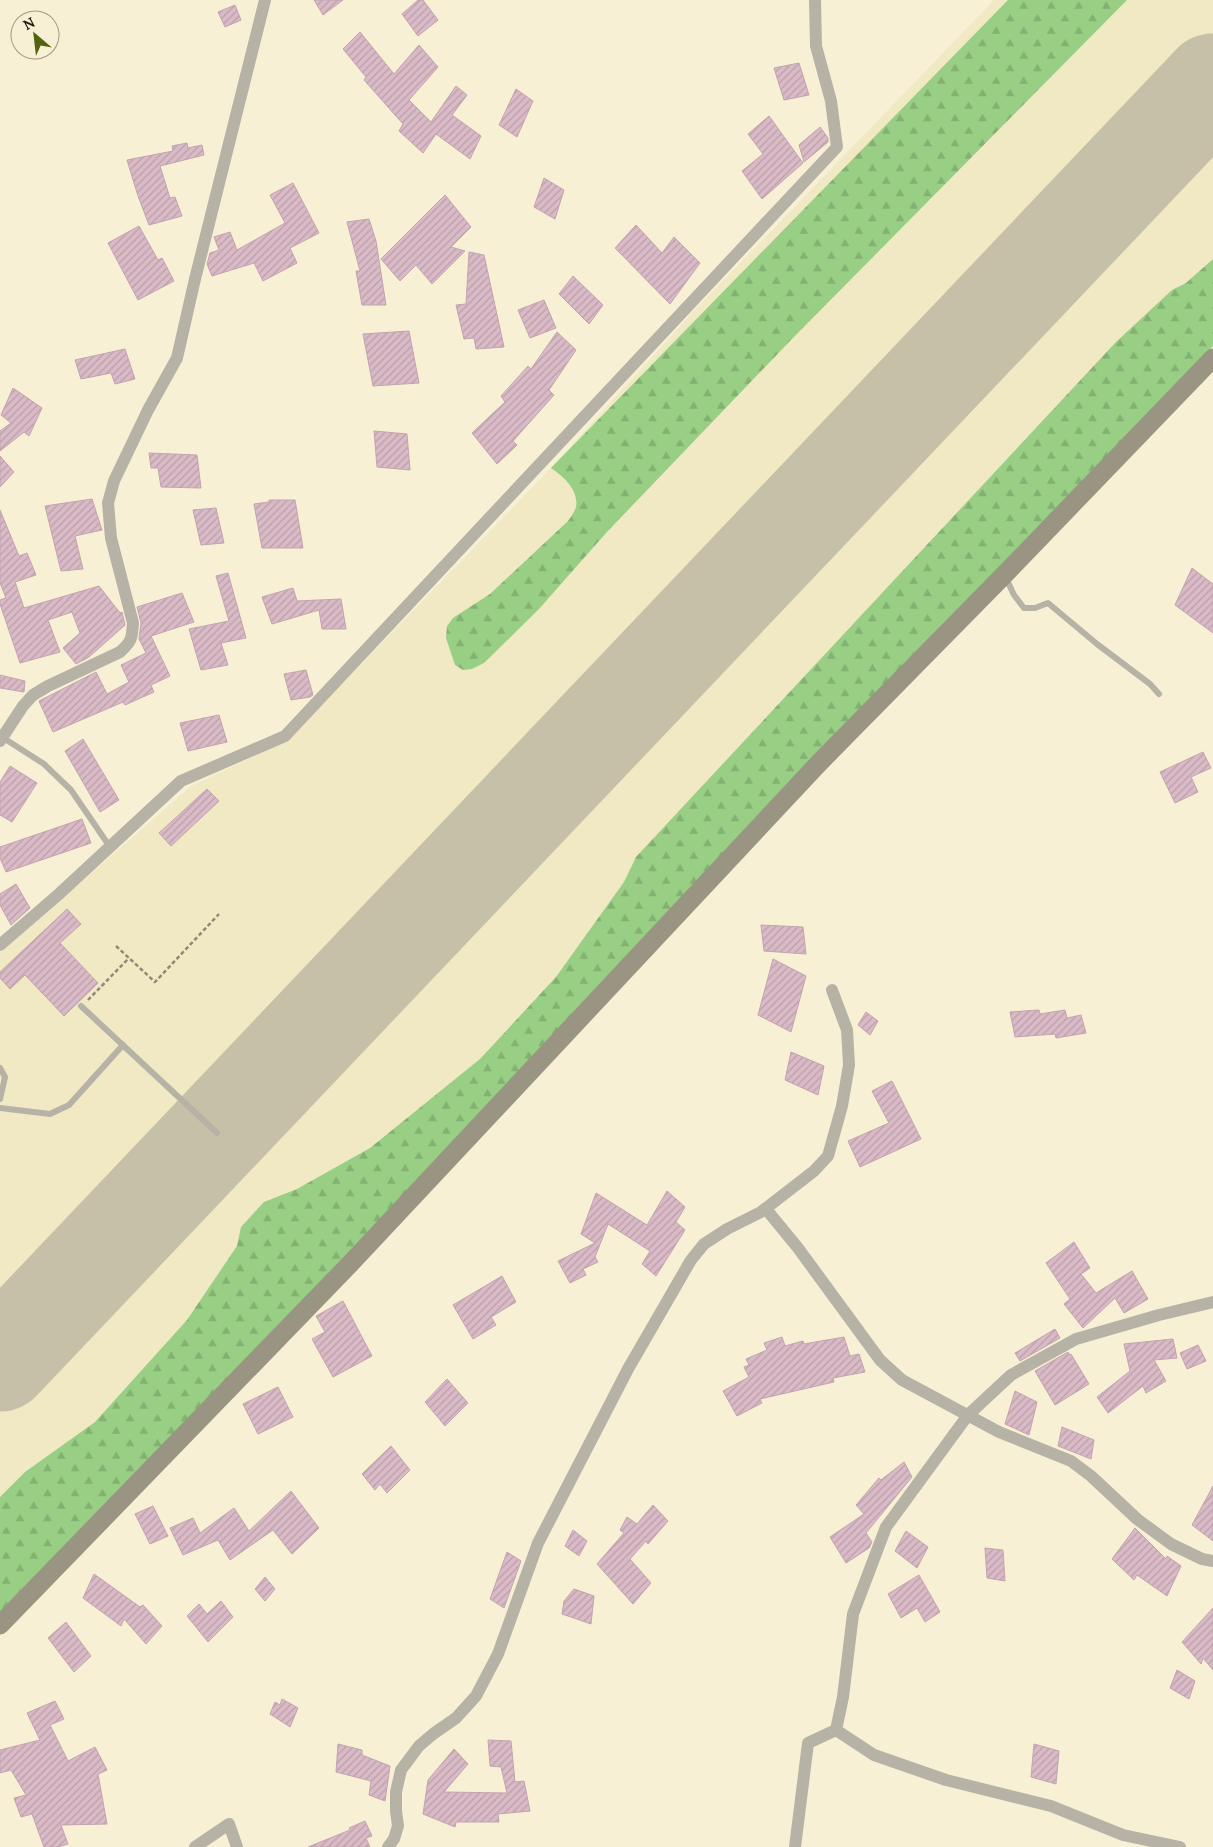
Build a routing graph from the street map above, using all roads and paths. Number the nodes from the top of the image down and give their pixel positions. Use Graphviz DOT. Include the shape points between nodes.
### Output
graph roads {
  1 [pos="265,0"];
  2 [pos="815,0"];
  3 [pos="1213,358"];
  4 [pos="1004,574"];
  5 [pos="1159,694"];
  6 [pos="1,739"];
  7 [pos="110,847"];
  8 [pos="220,914"];
  9 [pos="0,945"];
  10 [pos="116,946"];
  11 [pos="129,958"];
  12 [pos="832,990"];
  13 [pos="81,1006"];
  14 [pos="123,1045"];
  15 [pos="0,1068"];
  16 [pos="0,1099"];
  17 [pos="0,1108"];
  18 [pos="217,1133"];
  19 [pos="766,1209"];
  20 [pos="1213,1302"];
  21 [pos="968,1415"];
  22 [pos="1213,1561"];
  23 [pos="0,1624"];
  24 [pos="836,1730"];
  25 [pos="195,1847"];
  26 [pos="237,1847"];
  27 [pos="388,1847"];
  28 [pos="795,1847"];
  29 [pos="1180,1847"];
  1 -- 6 [label="street" via="178,358 148,410 114,481 108,503 111,538 133,623 132,636 120,652 33,695"];
  2 -- 7 [label="street" via="816,46 831,101 837,147 285,736 181,782"];
  3 -- 4 [label="street"];
  4 -- 5 [label="lane" via="1024,608 1048,603"];
  4 -- 23 [label="street" via="820,762 350,1264"];
  6 -- 7 [label="lane" via="44,764 71,790"];
  7 -- 9 [label="street"];
  8 -- 11 [label="path" via="156,982"];
  10 -- 11 [label="path"];
  11 -- 13 [label="path"];
  12 -- 19 [label="street" via="847,1030 849,1064 842,1106 828,1156"];
  13 -- 14 [label="lane"];
  14 -- 17 [label="lane" via="69,1105 50,1114"];
  14 -- 18 [label="lane"];
  15 -- 16 [label="lane" via="5,1077"];
  19 -- 21 [label="street" via="880,1360 902,1380"];
  19 -- 27 [label="street" via="704,1244 691,1260 628,1369 538,1543 498,1654 476,1696 456,1718 419,1746 401,1770 396,1792 398,1826"];
  20 -- 21 [label="street" via="1076,1339 1011,1375"];
  21 -- 22 [label="street" via="999,1432 1071,1461 1170,1544"];
  21 -- 24 [label="street" via="886,1527 853,1614"];
  24 -- 28 [label="street" via="808,1743"];
  24 -- 29 [label="street" via="874,1755 946,1780 1051,1806 1123,1835"];
  25 -- 26 [label="street" via="229,1824"];
}
